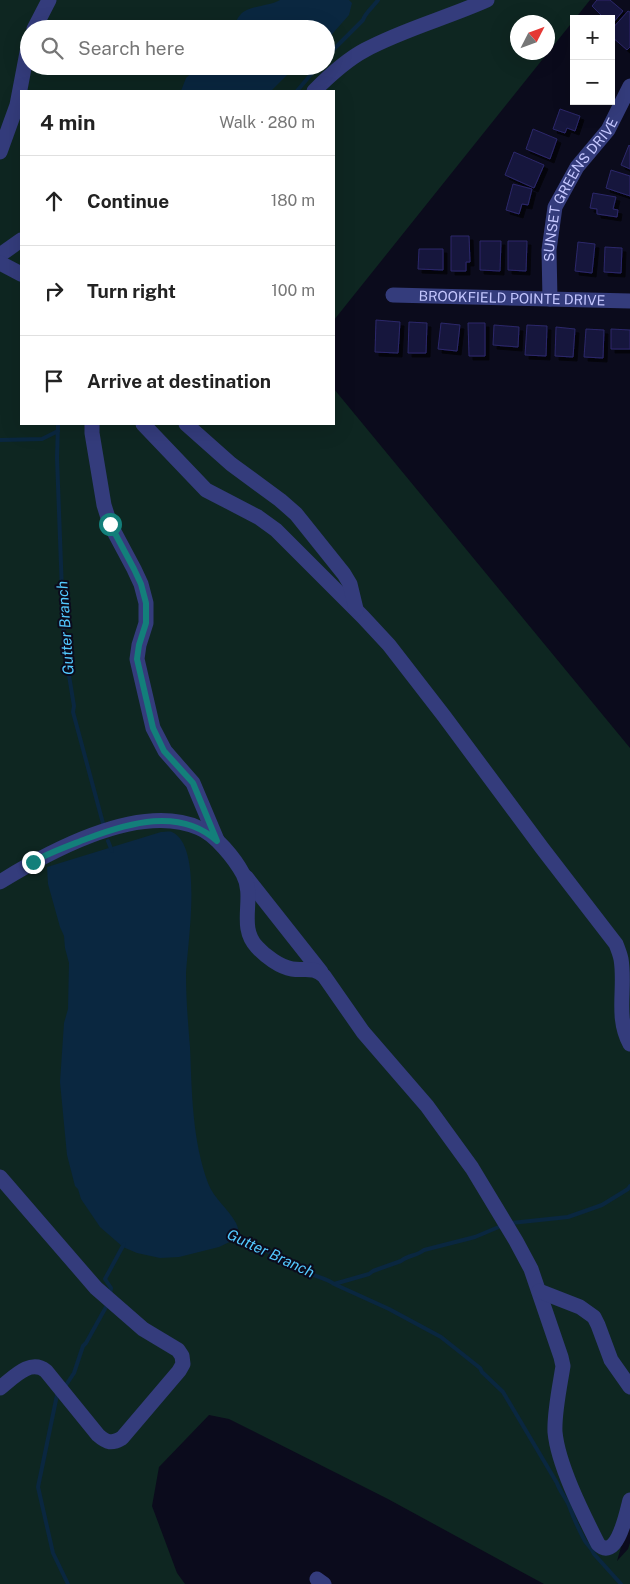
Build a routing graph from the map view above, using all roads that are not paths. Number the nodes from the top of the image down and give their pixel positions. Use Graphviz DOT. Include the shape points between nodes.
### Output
graph roads {
  1 [pos="49,0"];
  2 [pos="487,0"];
  3 [pos="39,20"];
  4 [pos="335,72"];
  5 [pos="22,75"];
  6 [pos="332,75"];
  7 [pos="630,86"];
  8 [pos="315,90"];
  9 [pos="0,152"];
  10 [pos="20,241"];
  11 [pos="0,255"];
  12 [pos="0,263"];
  13 [pos="20,273"];
  14 [pos="393,295"];
  15 [pos="550,299"];
  16 [pos="630,301"];
  17 [pos="92,425"];
  18 [pos="143,425"];
  19 [pos="187,425"];
  20 [pos="357,611"];
  21 [pos="217,841"];
  22 [pos="244,875"];
  23 [pos="0,882"];
  24 [pos="608,931"];
  25 [pos="630,947"];
  26 [pos="321,972"];
  27 [pos="630,1044"];
  28 [pos="0,1177"];
  29 [pos="539,1291"];
  30 [pos="630,1387"];
  31 [pos="0,1388"];
  32 [pos="630,1500"];
  1 -- 3 [label="street"];
  2 -- 4 [label="street" via="364,50"];
  5 -- 9 [label="street"];
  6 -- 8 [label="street"];
  7 -- 15 [label="street, SUNSET GREENS DRIVE" via="608,130 577,167 555,207 549,250"];
  10 -- 11 [label="street"];
  12 -- 13 [label="street"];
  14 -- 15 [label="street, BROOKFIELD POINTE DRIVE"];
  15 -- 16 [label="street, BROOKFIELD POINTE DRIVE"];
  17 -- 21 [label="street" via="104,505 110,524 138,577 146,603 146,623 137,659 153,728 164,751 193,783"];
  18 -- 20 [label="street" via="206,490 276,530"];
  19 -- 20 [label="street" via="296,514 344,574"];
  20 -- 24 [label="street" via="389,645"];
  21 -- 22 [label="street"];
  21 -- 23 [label="street" via="200,828 187,824 170,821 133,823 64,846"];
  22 -- 26 [label="street"];
  22 -- 26 [label="street" via="248,896 247,929 257,947 287,968"];
  24 -- 25 [label="street"];
  24 -- 27 [label="street" via="621,958 621,1012"];
  26 -- 29 [label="street" via="363,1032 427,1106 472,1168 516,1241"];
  28 -- 31 [label="street" via="96,1288 143,1329 178,1350 183,1364 122,1438 114,1442 105,1442 98,1435 40,1366 24,1369"];
  29 -- 30 [label="street" via="580,1307 594,1317 610,1360"];
  29 -- 32 [label="street" via="561,1357 556,1440 582,1510 598,1544 604,1549 615,1543"];
}
